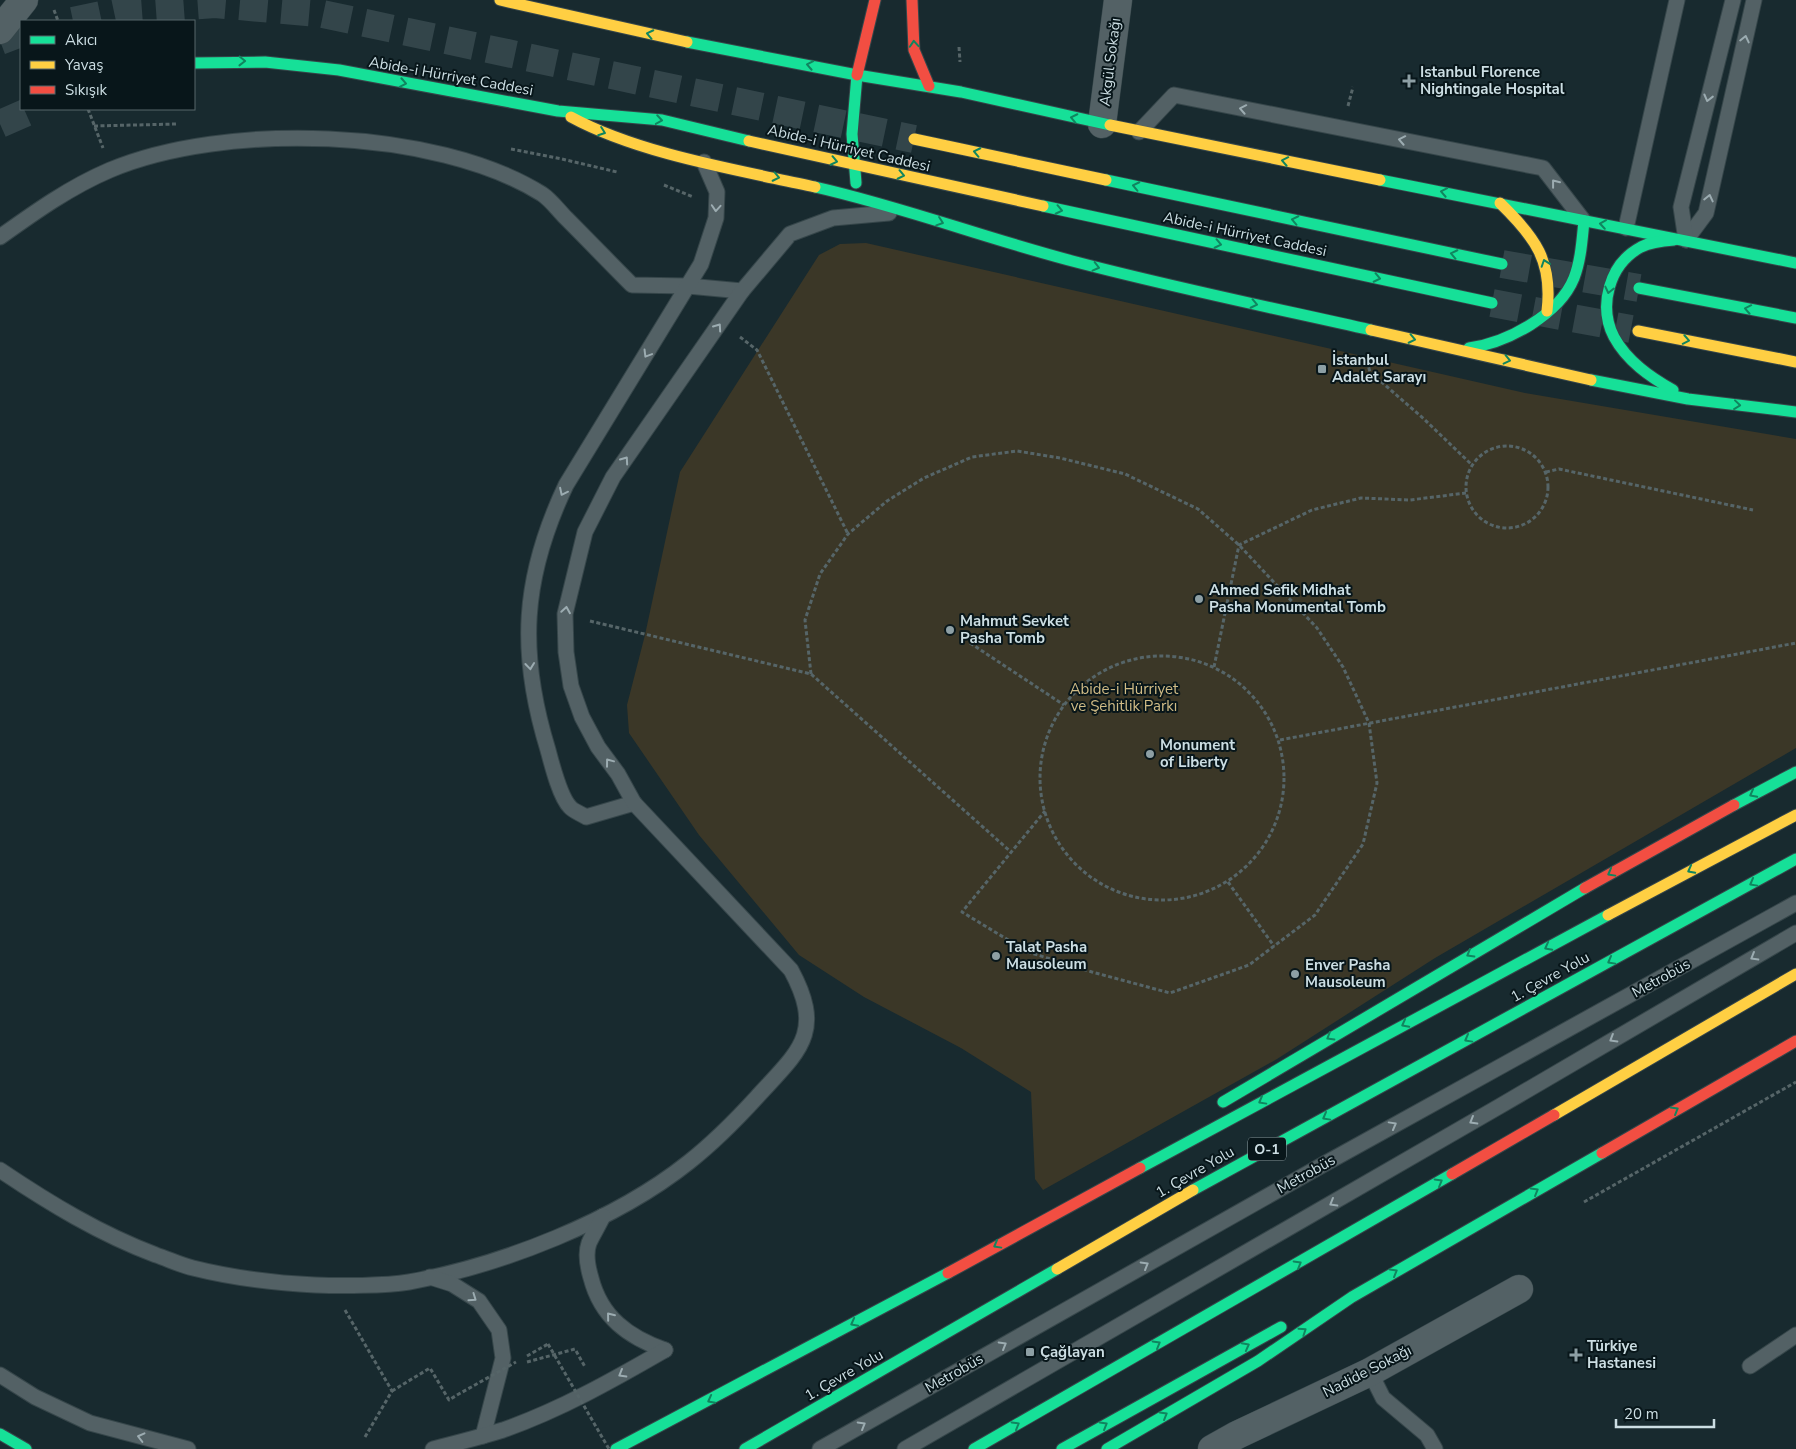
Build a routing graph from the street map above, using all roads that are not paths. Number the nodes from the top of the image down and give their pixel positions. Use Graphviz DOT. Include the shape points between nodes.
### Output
graph roads {
  1 [pos="24,0"];
  2 [pos="500,0"];
  3 [pos="875,0"];
  4 [pos="912,0"];
  5 [pos="1118,0"];
  6 [pos="1677,0"];
  7 [pos="1733,0"];
  8 [pos="1754,0"];
  9 [pos="0,30"];
  10 [pos="195,64"];
  11 [pos="857,74"];
  12 [pos="929,86"];
  13 [pos="558,111"];
  14 [pos="1102,124"];
  15 [pos="1139,132"];
  16 [pos="914,139"];
  17 [pos="704,162"];
  18 [pos="853,165"];
  19 [pos="860,197"];
  20 [pos="1500,203"];
  21 [pos="909,211"];
  22 [pos="1584,221"];
  23 [pos="1626,228"];
  24 [pos="0,236"];
  25 [pos="1686,240"];
  26 [pos="1796,263"];
  27 [pos="1502,264"];
  28 [pos="688,286"];
  29 [pos="1639,288"];
  30 [pos="742,291"];
  31 [pos="1492,303"];
  32 [pos="1547,311"];
  33 [pos="1796,318"];
  34 [pos="1638,331"];
  35 [pos="1460,349"];
  36 [pos="1796,362"];
  37 [pos="1688,399"];
  38 [pos="1796,412"];
  39 [pos="1796,772"];
  40 [pos="634,803"];
  41 [pos="1796,815"];
  42 [pos="1796,859"];
  43 [pos="1796,903"];
  44 [pos="1796,933"];
  45 [pos="1796,974"];
  46 [pos="1796,1041"];
  47 [pos="1213,1109"];
  48 [pos="0,1170"];
  49 [pos="1109,1172"];
  50 [pos="603,1216"];
  51 [pos="1040,1221"];
  52 [pos="430,1277"];
  53 [pos="1519,1289"];
  54 [pos="1352,1297"];
  55 [pos="1796,1336"];
  56 [pos="1750,1366"];
  57 [pos="1370,1372"];
  58 [pos="0,1375"];
  59 [pos="0,1434"];
  60 [pos="483,1436"];
  61 [pos="1241,1442"];
  62 [pos="26,1449"];
  63 [pos="188,1449"];
  64 [pos="433,1449"];
  65 [pos="616,1449"];
  66 [pos="745,1449"];
  67 [pos="820,1449"];
  68 [pos="905,1449"];
  69 [pos="974,1449"];
  70 [pos="1062,1449"];
  71 [pos="1107,1449"];
  72 [pos="1212,1449"];
  73 [pos="1434,1449"];
  1 -- 9 [label="street"];
  11 -- 2 [label="main road, one-way" via="630,30"];
  3 -- 11 [label="main road"];
  12 -- 4 [label="main road, one-way" via="914,50"];
  5 -- 14 [label="street, Akgül Sokağı"];
  6 -- 23 [label="lane"];
  7 -- 25 [label="lane, one-way" via="1681,207"];
  25 -- 8 [label="lane, one-way" via="1706,212"];
  10 -- 13 [label="main road, Abide-i Hürriyet Caddesi, one-way" via="265,62 339,70"];
  11 -- 12 [label="main road"];
  11 -- 18 [label="main road" via="852,127"];
  14 -- 12 [label="main road, one-way"];
  13 -- 17 [label="main road, one-way" via="624,140"];
  13 -- 18 [label="main road, Abide-i Hürriyet Caddesi, one-way" via="662,120"];
  14 -- 15 [label="main road"];
  20 -- 15 [label="main road, one-way"];
  22 -- 15 [label="lane, one-way" via="1543,168 1174,95"];
  27 -- 16 [label="main road, Abide-i Hürriyet Caddesi, one-way"];
  17 -- 19 [label="main road, one-way"];
  17 -- 28 [label="lane, one-way" via="717,192 716,218 701,264"];
  18 -- 19 [label="main road"];
  18 -- 31 [label="main road, Abide-i Hürriyet Caddesi, one-way"];
  19 -- 21 [label="main road"];
  20 -- 22 [label="main road"];
  32 -- 20 [label="main road, one-way" via="1550,296 1548,271 1542,253 1522,223"];
  21 -- 30 [label="lane" via="833,218 790,234"];
  21 -- 35 [label="main road, one-way" via="965,231 1079,263"];
  23 -- 22 [label="main road, one-way"];
  22 -- 32 [label="main road" via="1580,254 1570,287"];
  23 -- 25 [label="main road"];
  24 -- 28 [label="lane" via="58,197 101,175 168,151 265,138 357,140 424,150 498,172 543,195 632,285"];
  25 -- 26 [label="main road"];
  25 -- 37 [label="main road, one-way" via="1654,242 1631,254 1615,270 1606,309 1612,335 1628,357 1648,377"];
  28 -- 30 [label="lane"];
  28 -- 40 [label="lane, one-way" via="566,485 546,529 529,601 527,641 532,681 549,754 570,807 586,817"];
  33 -- 29 [label="main road, one-way"];
  40 -- 30 [label="lane, one-way" via="582,717 571,686 565,614 585,532 613,477"];
  32 -- 35 [label="main road" via="1527,329 1505,340"];
  34 -- 36 [label="main road, one-way"];
  35 -- 37 [label="main road, one-way"];
  37 -- 38 [label="main road, one-way"];
  39 -- 47 [label="main road, one-way" via="1571,894"];
  40 -- 50 [label="lane" via="791,970 804,994 808,1023 799,1049 743,1113 688,1163"];
  41 -- 51 [label="main road, one-way"];
  42 -- 66 [label="main road, 1. Çevre Yolu / O-1, one-way" via="1219,1175"];
  67 -- 43 [label="lane, Metrobüs, one-way" via="1318,1167"];
  44 -- 68 [label="lane, Metrobüs, one-way"];
  69 -- 45 [label="main road, one-way"];
  54 -- 46 [label="main road, one-way"];
  48 -- 52 [label="lane" via="44,1200 126,1244 192,1268 264,1281 330,1285 407,1282"];
  49 -- 51 [label="main road"];
  50 -- 52 [label="lane" via="549,1241"];
  50 -- 60 [label="lane" via="588,1245 588,1267 594,1291 608,1315 624,1330 642,1342 665,1350 563,1405"];
  51 -- 65 [label="main road, one-way" via="932,1282"];
  52 -- 60 [label="lane, one-way" via="452,1284 479,1301 499,1330 503,1358"];
  53 -- 57 [label="street, Nadide Sokağı"];
  70 -- 54 [label="main road, one-way" via="1218,1361 1293,1322"];
  71 -- 54 [label="main road, one-way" via="1258,1361"];
  55 -- 56 [label="lane"];
  57 -- 61 [label="street, Nadide Sokağı"];
  57 -- 73 [label="lane" via="1383,1398 1427,1435"];
  63 -- 58 [label="lane, one-way" via="90,1423 35,1397"];
  59 -- 62 [label="main road"];
  60 -- 64 [label="lane"];
  61 -- 72 [label="street, Nadide Sokağı"];
}
